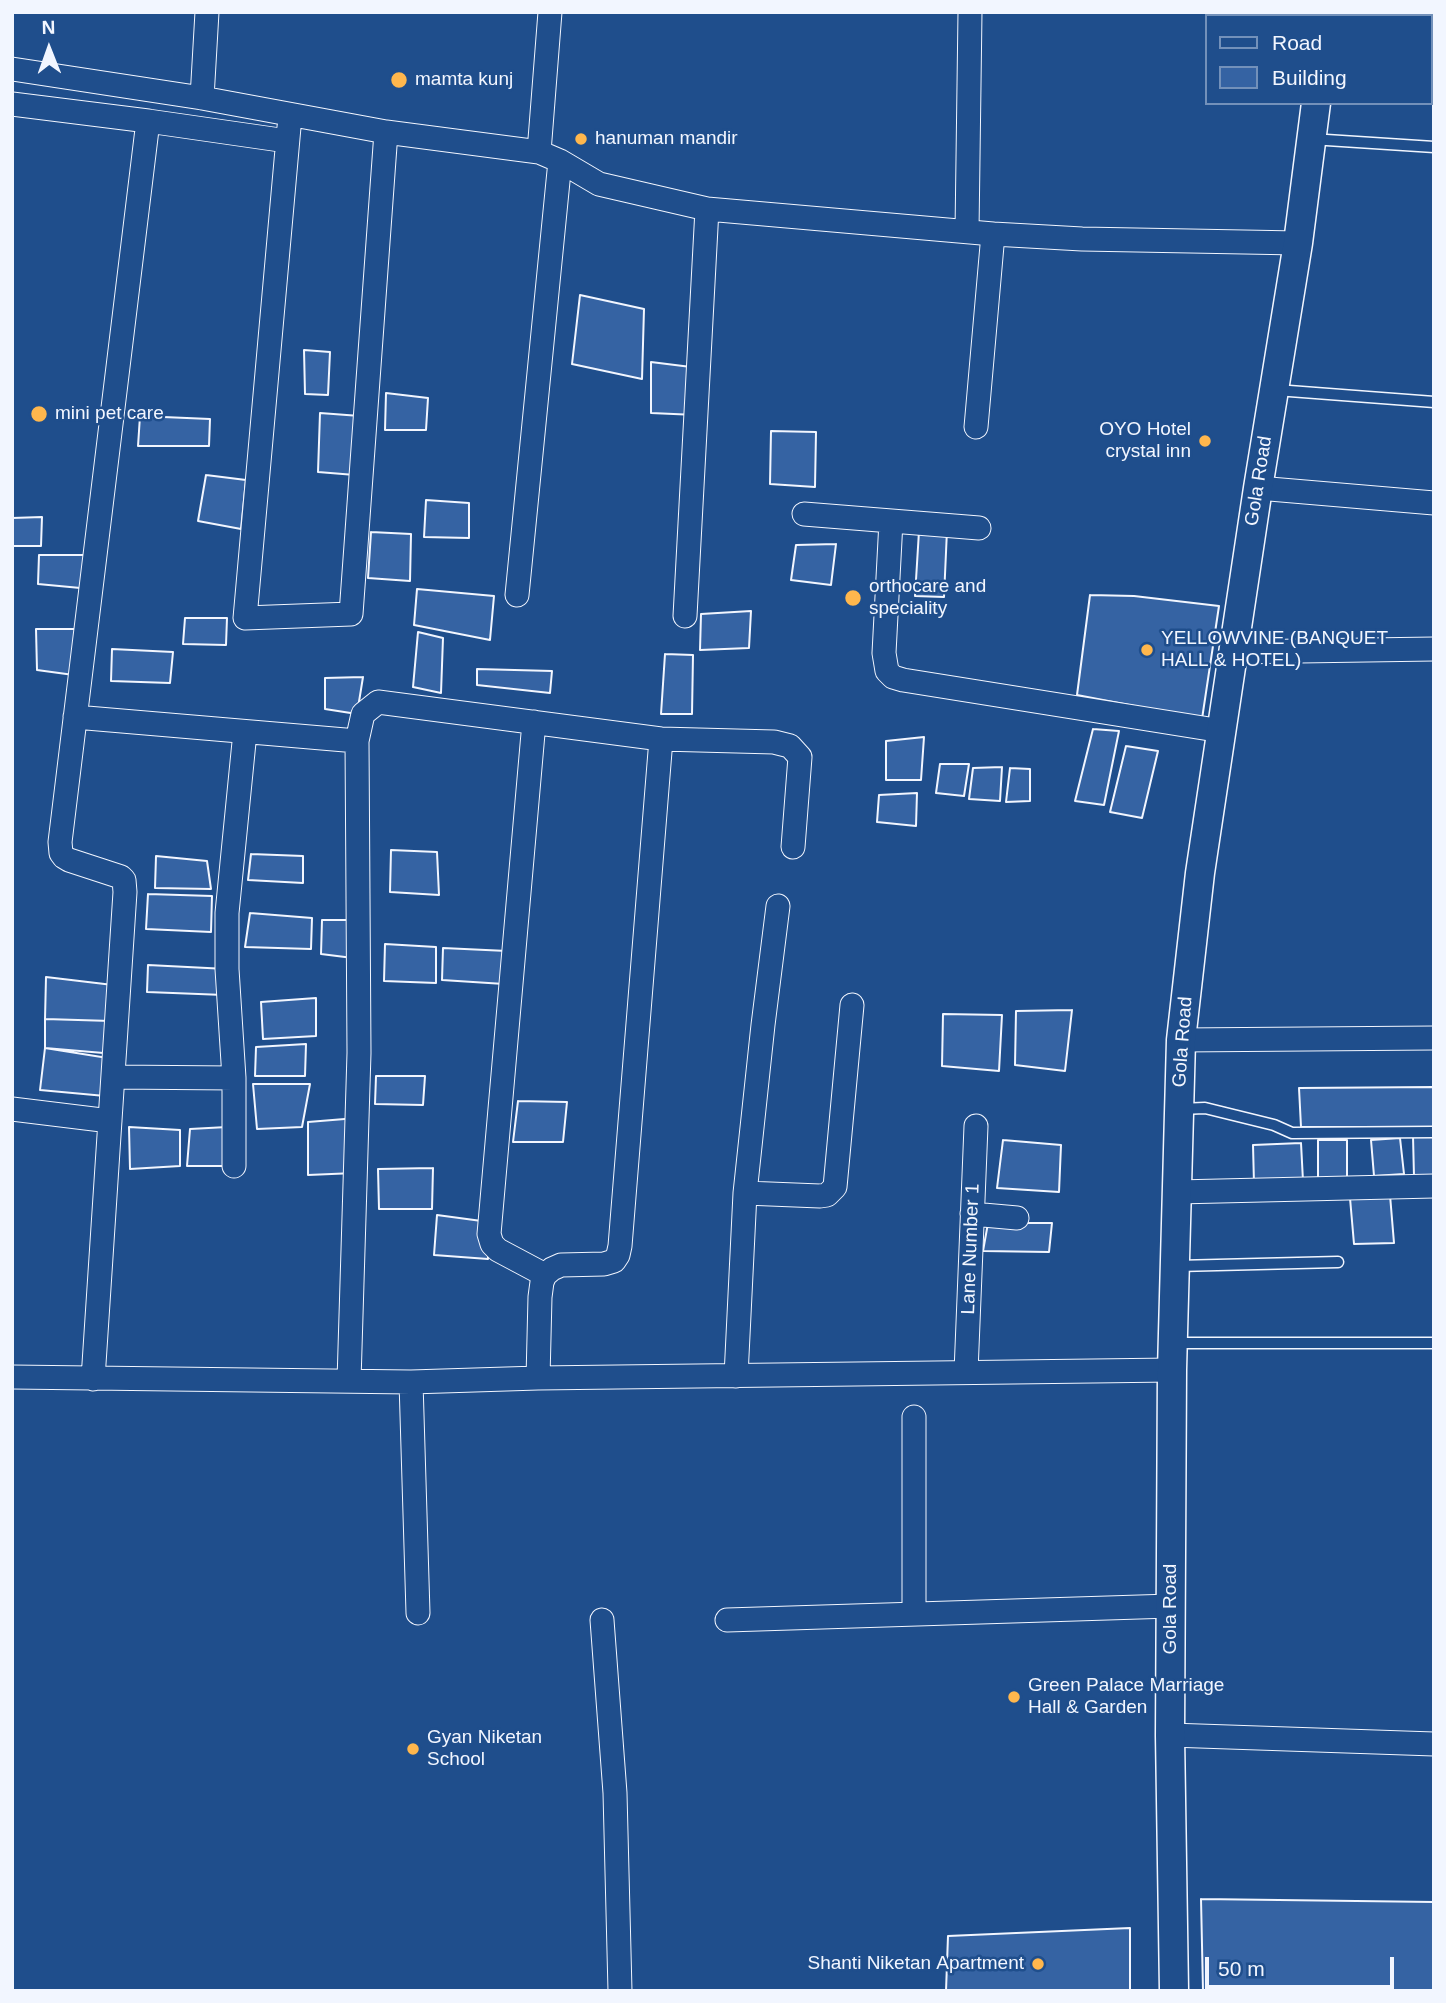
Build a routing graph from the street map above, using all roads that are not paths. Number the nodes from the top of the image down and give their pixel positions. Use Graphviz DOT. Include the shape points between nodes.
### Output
graph roads {
  1 [pos="207,12"];
  2 [pos="550,12"];
  3 [pos="970,12"];
  4 [pos="12,69"];
  5 [pos="202,97"];
  6 [pos="12,104"];
  7 [pos="1316,105"];
  8 [pos="291,114"];
  9 [pos="148,121"];
  10 [pos="386,132"];
  11 [pos="1311,139"];
  12 [pos="287,141"];
  13 [pos="1434,147"];
  14 [pos="539,152"];
  15 [pos="560,161"];
  16 [pos="707,209"];
  17 [pos="967,231"];
  18 [pos="993,234"];
  19 [pos="1298,243"];
  20 [pos="1279,390"];
  21 [pos="1434,402"];
  22 [pos="976,427"];
  23 [pos="1258,488"];
  24 [pos="1434,503"];
  25 [pos="804,514"];
  26 [pos="891,521"];
  27 [pos="979,528"];
  28 [pos="517,595"];
  29 [pos="685,616"];
  30 [pos="1434,649"];
  31 [pos="1233,652"];
  32 [pos="75,718"];
  33 [pos="534,722"];
  34 [pos="1222,731"];
  35 [pos="245,732"];
  36 [pos="661,739"];
  37 [pos="357,741"];
  38 [pos="793,847"];
  39 [pos="778,906"];
  40 [pos="852,1006"];
  41 [pos="1434,1038"];
  42 [pos="1181,1040"];
  43 [pos="113,1077"];
  44 [pos="234,1078"];
  45 [pos="12,1109"];
  46 [pos="1180,1109"];
  47 [pos="110,1121"];
  48 [pos="975,1126"];
  49 [pos="1434,1132"];
  50 [pos="234,1166"];
  51 [pos="1434,1186"];
  52 [pos="1177,1192"];
  53 [pos="745,1193"];
  54 [pos="972,1214"];
  55 [pos="1017,1218"];
  56 [pos="1338,1262"];
  57 [pos="1174,1266"];
  58 [pos="545,1275"];
  59 [pos="1434,1343"];
  60 [pos="1173,1356"];
  61 [pos="966,1372"];
  62 [pos="12,1377"];
  63 [pos="736,1377"];
  64 [pos="538,1378"];
  65 [pos="93,1379"];
  66 [pos="349,1381"];
  67 [pos="411,1382"];
  68 [pos="914,1417"];
  69 [pos="1171,1606"];
  70 [pos="418,1613"];
  71 [pos="914,1614"];
  72 [pos="602,1620"];
  73 [pos="727,1620"];
  74 [pos="1170,1735"];
  75 [pos="1434,1744"];
  76 [pos="620,1991"];
  77 [pos="1174,1991"];
  1 -- 5 [label="street"];
  2 -- 14 [label="street"];
  3 -- 17 [label="street"];
  4 -- 5 [label="street"];
  5 -- 8 [label="street"];
  6 -- 9 [label="street"];
  7 -- 11 [label="street, Gola Road"];
  8 -- 10 [label="street"];
  8 -- 12 [label="street"];
  9 -- 12 [label="street"];
  9 -- 32 [label="street"];
  10 -- 12 [label="street" via="351,614 245,618"];
  10 -- 14 [label="street"];
  11 -- 13 [label="lane"];
  11 -- 19 [label="street, Gola Road"];
  14 -- 15 [label="street"];
  15 -- 16 [label="street" via="599,184"];
  15 -- 28 [label="street"];
  16 -- 17 [label="street"];
  16 -- 29 [label="street"];
  17 -- 18 [label="street"];
  18 -- 19 [label="street"];
  18 -- 22 [label="street"];
  19 -- 20 [label="street, Gola Road"];
  20 -- 21 [label="lane"];
  20 -- 23 [label="street, Gola Road"];
  23 -- 24 [label="street"];
  23 -- 31 [label="street, Gola Road"];
  25 -- 26 [label="street"];
  26 -- 27 [label="street"];
  26 -- 34 [label="street" via="884,653 892,677"];
  30 -- 31 [label="street"];
  31 -- 34 [label="street, Gola Road"];
  32 -- 35 [label="street"];
  32 -- 43 [label="street" via="61,853 69,860 121,877 125,885"];
  33 -- 36 [label="street"];
  33 -- 37 [label="street" via="378,702 363,714"];
  33 -- 58 [label="street" via="489,1234 498,1250"];
  34 -- 42 [label="street, Gola Road"];
  35 -- 37 [label="street"];
  35 -- 44 [label="street" via="227,912"];
  36 -- 38 [label="street" via="774,742 790,747 800,757"];
  36 -- 58 [label="street" via="620,1246 614,1261 561,1265"];
  37 -- 66 [label="street" via="359,1053"];
  39 -- 53 [label="street"];
  40 -- 53 [label="street" via="835,1187 820,1196"];
  41 -- 42 [label="street"];
  42 -- 46 [label="street, Gola Road"];
  43 -- 44 [label="street"];
  43 -- 47 [label="street"];
  44 -- 50 [label="street"];
  45 -- 47 [label="street"];
  46 -- 49 [label="lane" via="1205,1108 1292,1133"];
  46 -- 52 [label="street, Gola Road"];
  47 -- 65 [label="street"];
  48 -- 54 [label="street, Lane Number 1"];
  51 -- 52 [label="street"];
  52 -- 57 [label="street, Gola Road"];
  53 -- 63 [label="street"];
  54 -- 55 [label="street"];
  54 -- 61 [label="street, Lane Number 1"];
  56 -- 57 [label="lane"];
  57 -- 60 [label="street, Gola Road"];
  58 -- 64 [label="street"];
  59 -- 60 [label="lane"];
  60 -- 61 [label="street"];
  60 -- 69 [label="street, Gola Road"];
  61 -- 63 [label="street"];
  62 -- 65 [label="street"];
  63 -- 64 [label="street"];
  64 -- 67 [label="street"];
  65 -- 66 [label="street"];
  66 -- 67 [label="street"];
  67 -- 70 [label="street"];
  68 -- 71 [label="street"];
  69 -- 71 [label="street"];
  69 -- 74 [label="street, Gola Road"];
  71 -- 73 [label="street"];
  72 -- 76 [label="street" via="615,1793"];
  74 -- 75 [label="street"];
  74 -- 77 [label="street, Gola Road"];
}
